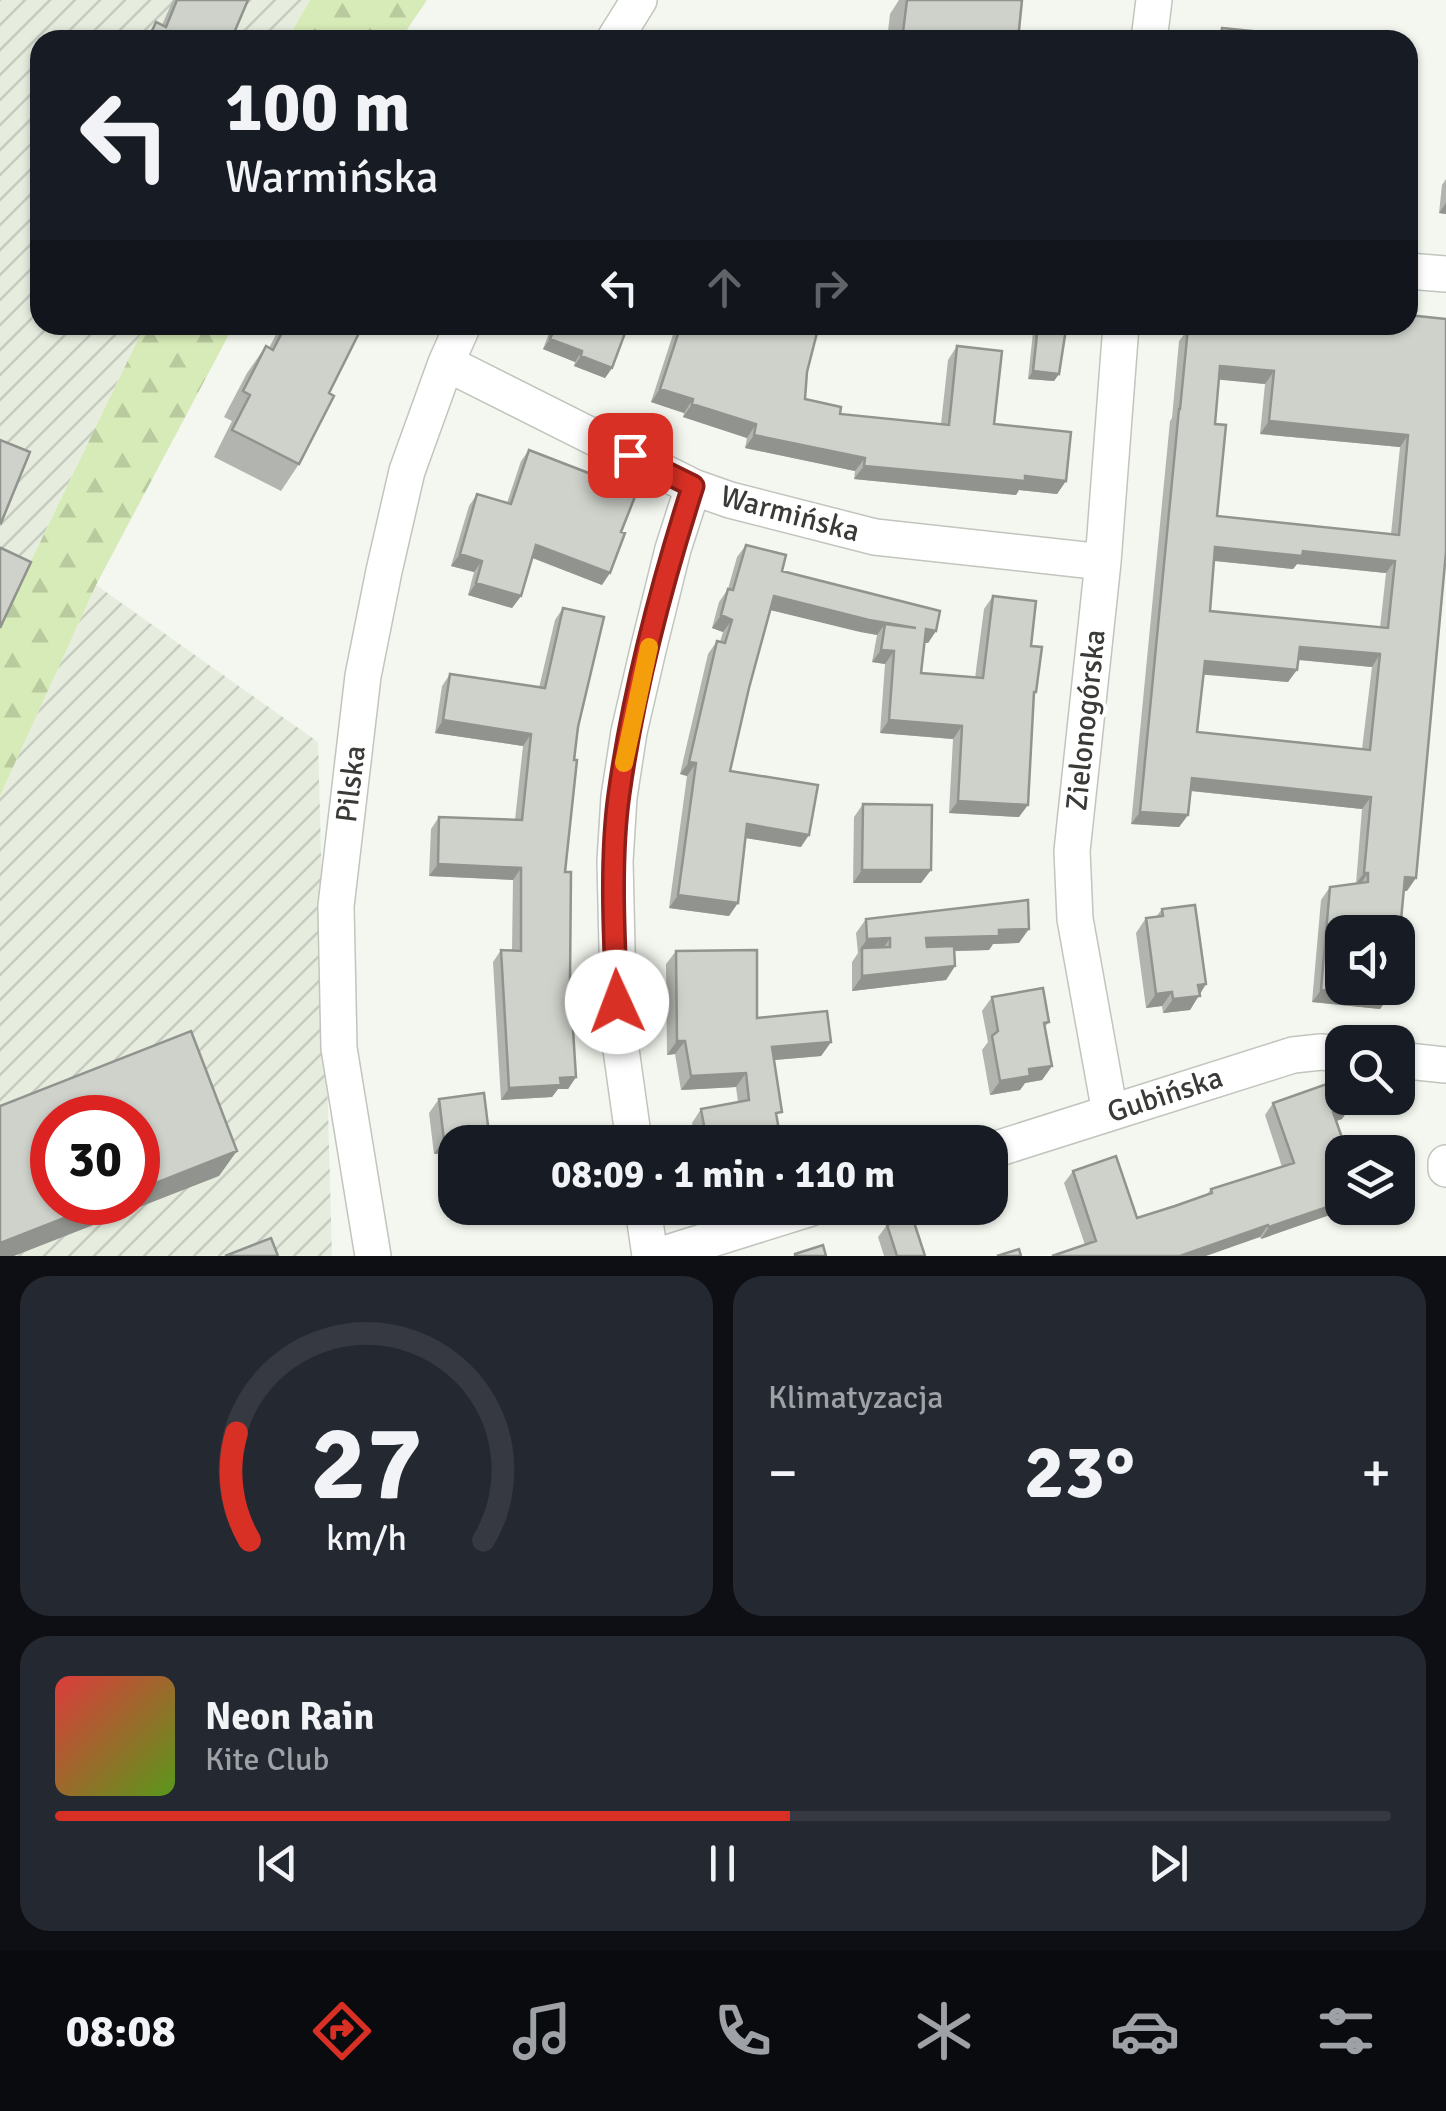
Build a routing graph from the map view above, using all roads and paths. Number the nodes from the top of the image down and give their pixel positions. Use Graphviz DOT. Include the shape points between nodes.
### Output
graph roads {
  1 [pos="638,0"];
  2 [pos="1154,0"];
  3 [pos="620,30"];
  4 [pos="1151,30"];
  5 [pos="1418,271"];
  6 [pos="1446,274"];
  7 [pos="459,335"];
  8 [pos="1120,335"];
  9 [pos="446,364"];
  10 [pos="693,486"];
  11 [pos="1103,562"];
  12 [pos="1325,1052"];
  13 [pos="1415,1062"];
  14 [pos="1446,1065"];
  15 [pos="1110,1113"];
  16 [pos="632,1125"];
  17 [pos="1008,1145"];
  18 [pos="645,1225"];
  19 [pos="757,1225"];
  20 [pos="373,1256"];
  21 [pos="650,1256"];
  22 [pos="658,1256"];
  1 -- 3 [label="street"];
  2 -- 4 [label="street"];
  5 -- 6 [label="street"];
  7 -- 9 [label="street, Pilska"];
  8 -- 11 [label="street, Zielonogórska"];
  9 -- 10 [label="street, Warmińska"];
  9 -- 20 [label="street, Pilska" via="407,472 377,605 336,906 339,1048"];
  10 -- 11 [label="street, Warmińska" via="875,536"];
  10 -- 16 [label="street" via="644,666 618,797 618,1018"];
  11 -- 15 [label="street, Zielonogórska" via="1072,851 1075,919"];
  12 -- 15 [label="street, Gubińska" via="1293,1055"];
  13 -- 14 [label="street"];
  15 -- 17 [label="street, Gubińska"];
  18 -- 21 [label="street"];
  19 -- 22 [label="street"];
}
